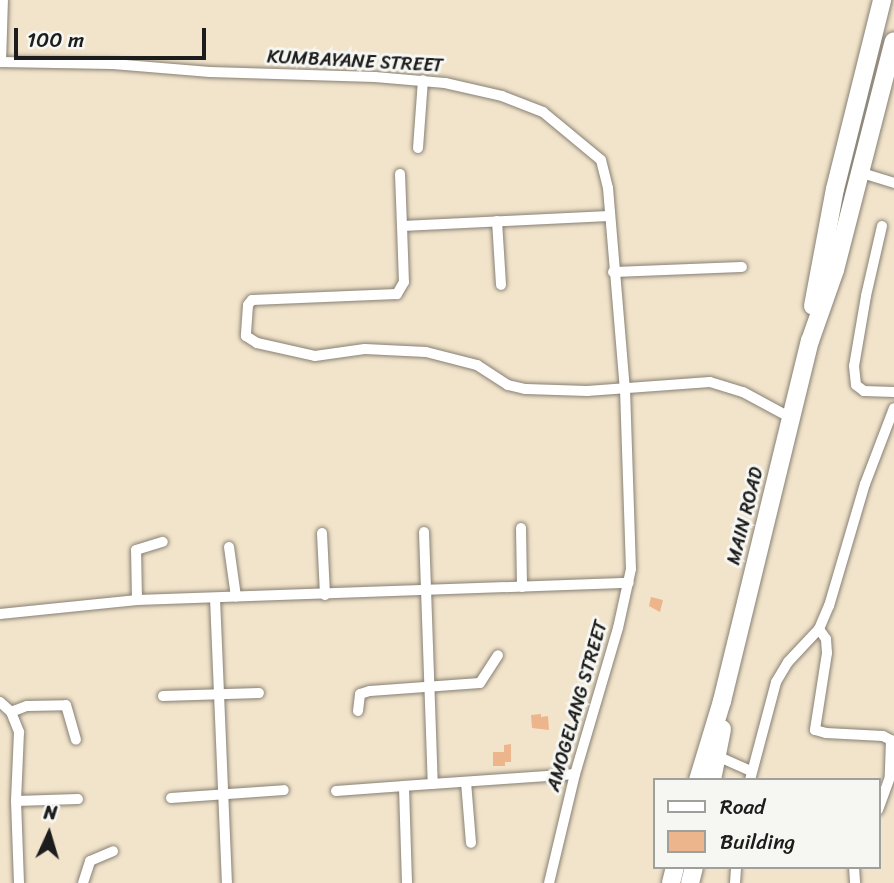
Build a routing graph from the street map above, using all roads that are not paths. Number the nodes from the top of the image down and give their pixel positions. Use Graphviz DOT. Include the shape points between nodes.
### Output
graph roads {
  1 [pos="3,0"];
  2 [pos="882,0"];
  3 [pos="894,41"];
  4 [pos="0,62"];
  5 [pos="423,80"];
  6 [pos="418,148"];
  7 [pos="862,173"];
  8 [pos="400,174"];
  9 [pos="894,183"];
  10 [pos="609,216"];
  11 [pos="498,221"];
  12 [pos="402,226"];
  13 [pos="882,226"];
  14 [pos="742,267"];
  15 [pos="613,272"];
  16 [pos="501,285"];
  17 [pos="810,341"];
  18 [pos="625,389"];
  19 [pos="894,392"];
  20 [pos="894,408"];
  21 [pos="791,418"];
  22 [pos="521,528"];
  23 [pos="424,532"];
  24 [pos="322,533"];
  25 [pos="629,538"];
  26 [pos="163,542"];
  27 [pos="229,547"];
  28 [pos="629,583"];
  29 [pos="522,587"];
  30 [pos="425,592"];
  31 [pos="325,594"];
  32 [pos="236,597"];
  33 [pos="215,598"];
  34 [pos="138,600"];
  35 [pos="0,614"];
  36 [pos="819,629"];
  37 [pos="498,655"];
  38 [pos="427,687"];
  39 [pos="259,692"];
  40 [pos="218,694"];
  41 [pos="163,696"];
  42 [pos="722,701"];
  43 [pos="0,702"];
  44 [pos="358,711"];
  45 [pos="11,712"];
  46 [pos="76,740"];
  47 [pos="717,756"];
  48 [pos="575,774"];
  49 [pos="750,775"];
  50 [pos="892,777"];
  51 [pos="699,778"];
  52 [pos="712,778"];
  53 [pos="466,782"];
  54 [pos="432,784"];
  55 [pos="404,786"];
  56 [pos="284,790"];
  57 [pos="336,791"];
  58 [pos="222,794"];
  59 [pos="171,798"];
  60 [pos="78,799"];
  61 [pos="16,801"];
  62 [pos="880,805"];
  63 [pos="471,843"];
  64 [pos="113,851"];
  65 [pos="19,883"];
  66 [pos="83,883"];
  67 [pos="226,883"];
  68 [pos="407,883"];
  69 [pos="549,883"];
  1 -- 4 [label="street"];
  2 -- 17 [label="main road, MAIN ROAD" via="835,189"];
  3 -- 7 [label="main road, MAIN ROAD"];
  4 -- 5 [label="street, KUMBAYANE STREET"];
  5 -- 6 [label="street"];
  5 -- 10 [label="street, KUMBAYANE STREET" via="502,96 554,119 600,160 607,178"];
  7 -- 9 [label="street"];
  7 -- 17 [label="main road, MAIN ROAD"];
  8 -- 12 [label="street"];
  10 -- 11 [label="street"];
  10 -- 15 [label="street, KUMBAYANE STREET"];
  11 -- 12 [label="street"];
  11 -- 16 [label="street"];
  12 -- 18 [label="street" via="404,282 397,294 253,300 248,305 247,339 315,356 365,349 426,352 477,365 508,385 526,389"];
  13 -- 19 [label="street" via="854,366 856,385 864,391"];
  14 -- 15 [label="street"];
  15 -- 18 [label="street, KUMBAYANE STREET"];
  17 -- 21 [label="main road, MAIN ROAD"];
  18 -- 21 [label="street" via="710,382 743,392"];
  18 -- 25 [label="street, KUMBAYANE STREET"];
  20 -- 36 [label="street" via="864,484"];
  21 -- 42 [label="main road, MAIN ROAD"];
  22 -- 29 [label="street"];
  23 -- 30 [label="street"];
  24 -- 31 [label="street"];
  25 -- 28 [label="street, AMOGELANG STREET"];
  26 -- 34 [label="street" via="136,550"];
  27 -- 32 [label="street"];
  28 -- 29 [label="street"];
  28 -- 48 [label="street, AMOGELANG STREET"];
  29 -- 30 [label="street"];
  30 -- 31 [label="street"];
  30 -- 38 [label="street"];
  31 -- 32 [label="street"];
  32 -- 33 [label="street"];
  33 -- 34 [label="street"];
  33 -- 40 [label="street"];
  34 -- 35 [label="street"];
  36 -- 49 [label="street" via="776,682"];
  36 -- 50 [label="street" via="828,653 815,730 891,740"];
  37 -- 38 [label="street" via="480,683"];
  38 -- 44 [label="street" via="363,692"];
  38 -- 54 [label="street"];
  39 -- 40 [label="street"];
  40 -- 41 [label="street"];
  40 -- 58 [label="street"];
  42 -- 47 [label="main road, MAIN ROAD"];
  42 -- 51 [label="main road, MAIN ROAD"];
  43 -- 45 [label="street"];
  45 -- 46 [label="street" via="27,706 66,705"];
  45 -- 61 [label="street" via="19,741"];
  47 -- 49 [label="street"];
  47 -- 52 [label="main road, MAIN ROAD"];
  48 -- 53 [label="street"];
  48 -- 69 [label="street, AMOGELANG STREET"];
  50 -- 62 [label="street"];
  53 -- 54 [label="street"];
  53 -- 63 [label="street"];
  54 -- 55 [label="street"];
  55 -- 57 [label="street"];
  55 -- 68 [label="street"];
  56 -- 58 [label="street"];
  58 -- 59 [label="street"];
  58 -- 67 [label="street"];
  60 -- 61 [label="street"];
  61 -- 65 [label="street"];
  64 -- 66 [label="street" via="90,861"];
}
